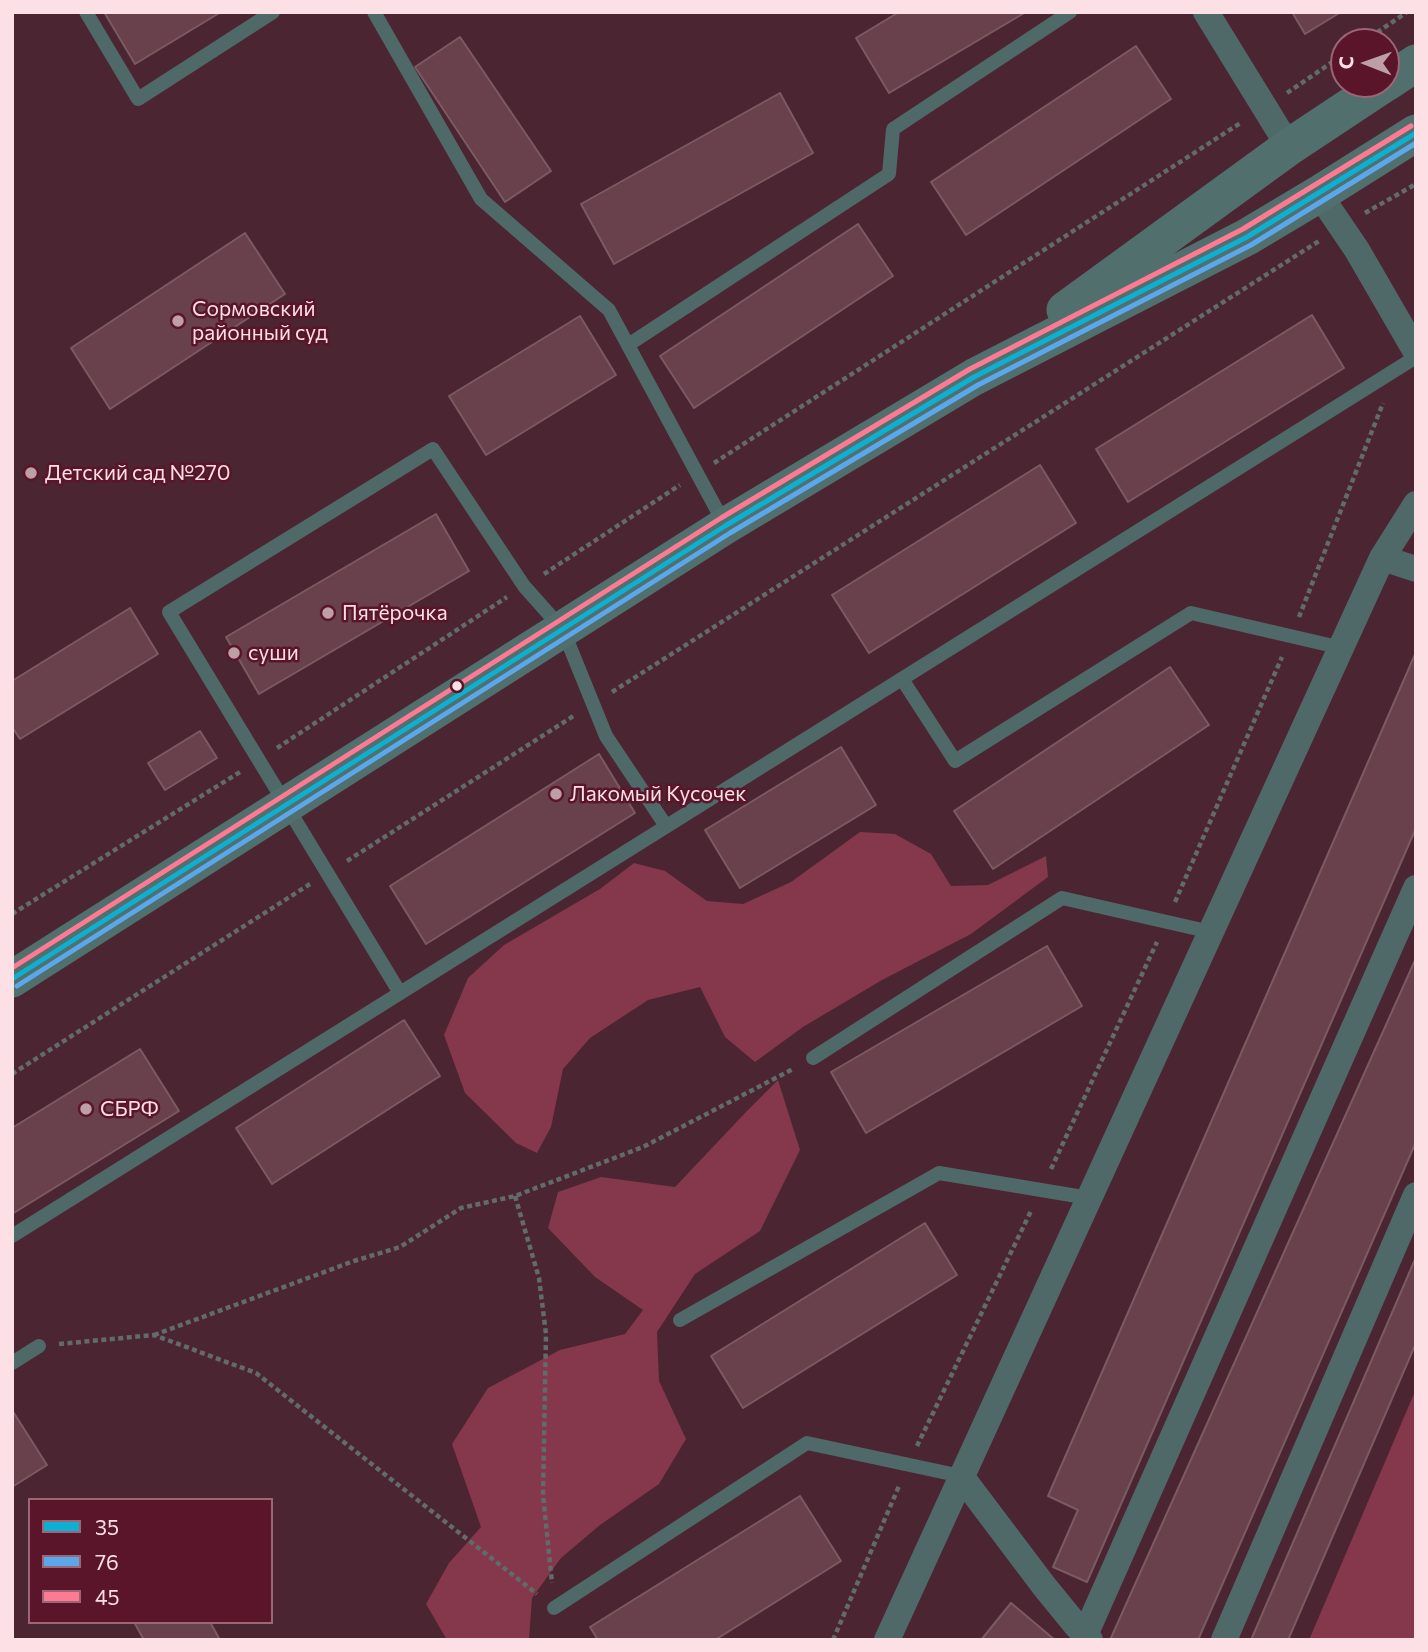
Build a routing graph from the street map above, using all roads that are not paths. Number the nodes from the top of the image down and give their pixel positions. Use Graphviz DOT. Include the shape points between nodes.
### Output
graph roads {
  1 [pos="86,12"];
  2 [pos="273,12"];
  3 [pos="374,12"];
  4 [pos="1070,12"];
  5 [pos="1206,12"];
  6 [pos="1416,63"];
  7 [pos="1400,73"];
  8 [pos="1362,98"];
  9 [pos="1416,133"];
  10 [pos="1289,147"];
  11 [pos="1320,194"];
  12 [pos="628,345"];
  13 [pos="1409,360"];
  14 [pos="974,377"];
  15 [pos="1416,504"];
  16 [pos="725,526"];
  17 [pos="1382,558"];
  18 [pos="1416,569"];
  19 [pos="563,630"];
  20 [pos="1342,648"];
  21 [pos="902,679"];
  22 [pos="286,806"];
  23 [pos="666,827"];
  24 [pos="1416,888"];
  25 [pos="1211,932"];
  26 [pos="12,979"];
  27 [pos="400,993"];
  28 [pos="813,1058"];
  29 [pos="1416,1195"];
  30 [pos="1089,1198"];
  31 [pos="12,1236"];
  32 [pos="680,1320"];
  33 [pos="39,1346"];
  34 [pos="12,1363"];
  35 [pos="961,1476"];
  36 [pos="554,1608"];
  37 [pos="1087,1637"];
  38 [pos="887,1640"];
  39 [pos="1224,1640"];
  1 -- 2 [label="lane" via="138,99"];
  3 -- 12 [label="lane" via="481,199 609,310"];
  4 -- 12 [label="lane" via="893,129 889,174"];
  5 -- 10 [label="street"];
  6 -- 7 [label="main road"];
  8 -- 10 [label="main road"];
  9 -- 11 [label="main road"];
  10 -- 11 [label="main road"];
  10 -- 14 [label="main road"];
  11 -- 13 [label="street" via="1357,250"];
  11 -- 14 [label="main road" via="1240,241"];
  12 -- 16 [label="lane"];
  13 -- 21 [label="lane"];
  14 -- 16 [label="main road"];
  15 -- 17 [label="street"];
  16 -- 19 [label="main road"];
  17 -- 18 [label="street"];
  17 -- 20 [label="street"];
  19 -- 22 [label="main road"];
  19 -- 22 [label="lane" via="524,586 433,449 169,611"];
  19 -- 23 [label="lane" via="606,736"];
  20 -- 21 [label="lane" via="1191,613 955,761"];
  20 -- 25 [label="street"];
  21 -- 23 [label="lane"];
  22 -- 26 [label="main road"];
  22 -- 27 [label="lane"];
  23 -- 27 [label="lane"];
  24 -- 37 [label="street"];
  25 -- 28 [label="lane" via="1062,898"];
  25 -- 30 [label="street"];
  27 -- 31 [label="lane"];
  29 -- 39 [label="street"];
  30 -- 32 [label="lane" via="939,1173"];
  30 -- 35 [label="street"];
  33 -- 34 [label="lane"];
  35 -- 36 [label="lane" via="807,1443"];
  35 -- 37 [label="street"];
  35 -- 38 [label="street"];
}
